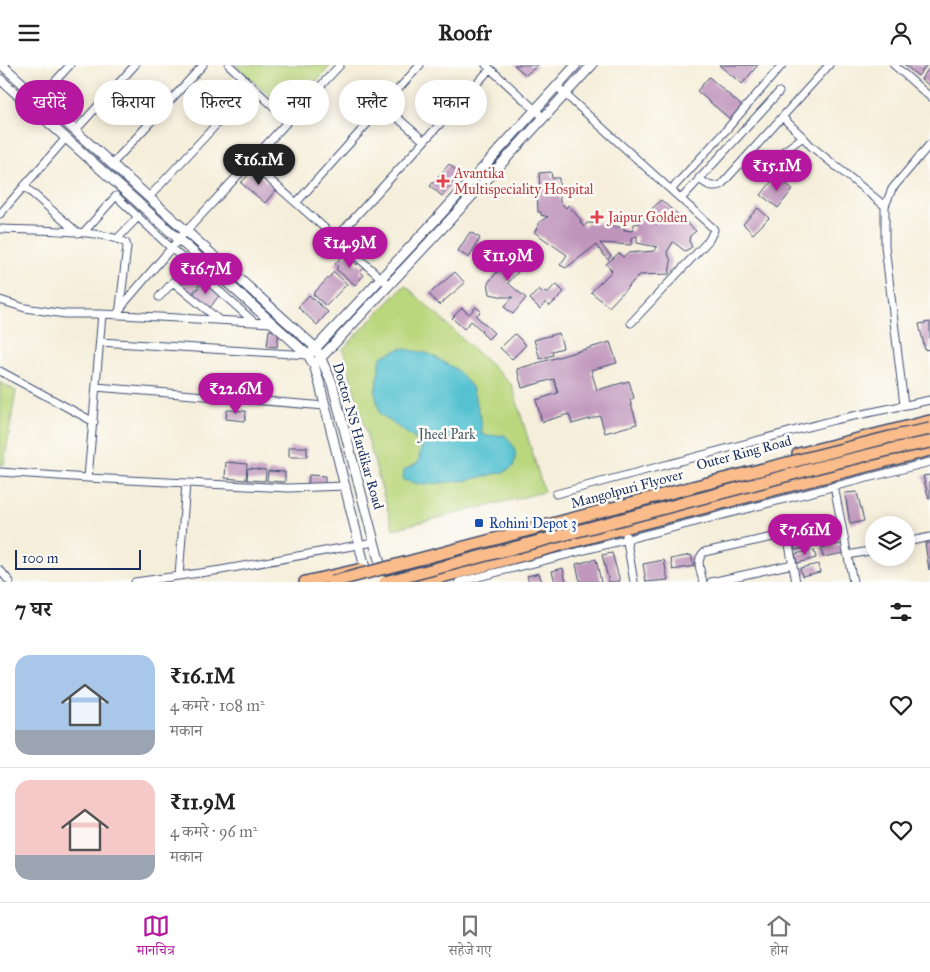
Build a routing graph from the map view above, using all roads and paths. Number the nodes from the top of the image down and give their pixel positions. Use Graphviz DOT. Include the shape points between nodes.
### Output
graph roads {
  1 [pos="2,65"];
  2 [pos="70,65"];
  3 [pos="135,65"];
  4 [pos="203,65"];
  5 [pos="229,65"];
  6 [pos="340,65"];
  7 [pos="420,65"];
  8 [pos="576,65"];
  9 [pos="592,65"];
  10 [pos="782,65"];
  11 [pos="829,65"];
  12 [pos="894,65"];
  13 [pos="488,67"];
  14 [pos="0,79"];
  15 [pos="19,80"];
  16 [pos="57,80"];
  17 [pos="245,80"];
  18 [pos="326,80"];
  19 [pos="405,81"];
  20 [pos="556,86"];
  21 [pos="779,92"];
  22 [pos="259,93"];
  23 [pos="566,94"];
  24 [pos="930,97"];
  25 [pos="269,103"];
  26 [pos="535,110"];
  27 [pos="543,117"];
  28 [pos="782,117"];
  29 [pos="405,124"];
  30 [pos="68,125"];
  31 [pos="215,125"];
  32 [pos="284,125"];
  33 [pos="365,125"];
  34 [pos="75,131"];
  35 [pos="803,137"];
  36 [pos="66,139"];
  37 [pos="424,141"];
  38 [pos="930,144"];
  39 [pos="744,159"];
  40 [pos="250,162"];
  41 [pos="112,164"];
  42 [pos="700,178"];
  43 [pos="24,186"];
  44 [pos="671,190"];
  45 [pos="148,197"];
  46 [pos="681,199"];
  47 [pos="296,203"];
  48 [pos="885,206"];
  49 [pos="0,213"];
  50 [pos="138,217"];
  51 [pos="1,228"];
  52 [pos="186,231"];
  53 [pos="80,233"];
  54 [pos="336,238"];
  55 [pos="117,239"];
  56 [pos="178,239"];
  57 [pos="171,248"];
  58 [pos="190,265"];
  59 [pos="381,278"];
  60 [pos="173,283"];
  61 [pos="389,285"];
  62 [pos="159,297"];
  63 [pos="0,300"];
  64 [pos="120,308"];
  65 [pos="102,314"];
  66 [pos="116,315"];
  67 [pos="220,321"];
  68 [pos="254,322"];
  69 [pos="272,323"];
  70 [pos="631,323"];
  71 [pos="100,342"];
  72 [pos="316,348"];
  73 [pos="308,355"];
  74 [pos="321,357"];
  75 [pos="314,365"];
  76 [pos="0,371"];
  77 [pos="96,387"];
  78 [pos="930,400"];
  79 [pos="904,405"];
  80 [pos="325,406"];
  81 [pos="930,421"];
  82 [pos="94,422"];
  83 [pos="930,429"];
  84 [pos="930,442"];
  85 [pos="930,451"];
  86 [pos="930,462"];
  87 [pos="0,472"];
  88 [pos="88,478"];
  89 [pos="186,483"];
  90 [pos="346,486"];
  91 [pos="834,486"];
  92 [pos="556,495"];
  93 [pos="841,521"];
  94 [pos="625,533"];
  95 [pos="788,534"];
  96 [pos="930,537"];
  97 [pos="915,540"];
  98 [pos="374,542"];
  99 [pos="361,545"];
  100 [pos="450,545"];
  101 [pos="865,551"];
  102 [pos="848,555"];
  103 [pos="380,564"];
  104 [pos="793,564"];
  105 [pos="365,568"];
  106 [pos="0,570"];
  107 [pos="179,576"];
  108 [pos="460,577"];
  109 [pos="10,582"];
  110 [pos="135,582"];
  111 [pos="305,582"];
  112 [pos="332,582"];
  113 [pos="385,582"];
  114 [pos="423,582"];
  115 [pos="634,582"];
  116 [pos="703,582"];
  117 [pos="711,582"];
  118 [pos="796,582"];
  119 [pos="853,582"];
  1 -- 15 [label="street, Doctor NS Hardikar Road"];
  2 -- 16 [label="street"];
  3 -- 34 [label="street"];
  4 -- 41 [label="street"];
  5 -- 17 [label="street"];
  6 -- 18 [label="street"];
  7 -- 19 [label="street"];
  8 -- 20 [label="street"];
  9 -- 23 [label="street"];
  10 -- 44 [label="street"];
  11 -- 28 [label="street"];
  12 -- 24 [label="street"];
  13 -- 26 [label="street"];
  13 -- 37 [label="street"];
  14 -- 36 [label="street, Doctor NS Hardikar Road"];
  20 -- 23 [label="street"];
  20 -- 26 [label="street"];
  21 -- 42 [label="street"];
  22 -- 25 [label="street"];
  23 -- 27 [label="street"];
  23 -- 44 [label="street"];
  26 -- 27 [label="street"];
  26 -- 59 [label="street"];
  27 -- 61 [label="street"];
  28 -- 35 [label="street"];
  28 -- 39 [label="street"];
  29 -- 37 [label="street"];
  30 -- 34 [label="street, Doctor NS Hardikar Road"];
  31 -- 45 [label="street"];
  32 -- 40 [label="street"];
  33 -- 47 [label="street"];
  34 -- 41 [label="street, Doctor NS Hardikar Road"];
  35 -- 39 [label="street" via="757,171"];
  35 -- 48 [label="street"];
  36 -- 43 [label="street"];
  36 -- 56 [label="street, Doctor NS Hardikar Road"];
  37 -- 54 [label="street"];
  38 -- 48 [label="street" via="892,189"];
  39 -- 42 [label="street" via="721,185 709,186"];
  40 -- 47 [label="street"];
  40 -- 52 [label="street"];
  41 -- 45 [label="street, Doctor NS Hardikar Road"];
  42 -- 46 [label="street"];
  43 -- 49 [label="street"];
  43 -- 53 [label="street"];
  44 -- 46 [label="street"];
  45 -- 52 [label="street, Doctor NS Hardikar Road"];
  46 -- 70 [label="street" via="713,228 713,233"];
  47 -- 54 [label="street"];
  48 -- 79 [label="street" via="885,245"];
  50 -- 53 [label="street" via="116,196"];
  50 -- 55 [label="street"];
  50 -- 57 [label="street"];
  51 -- 53 [label="street"];
  52 -- 56 [label="street"];
  52 -- 72 [label="street, Doctor NS Hardikar Road"];
  53 -- 55 [label="street"];
  54 -- 59 [label="street"];
  55 -- 64 [label="street" via="127,247"];
  56 -- 57 [label="street"];
  56 -- 69 [label="street, Doctor NS Hardikar Road"];
  57 -- 58 [label="street"];
  57 -- 64 [label="street"];
  58 -- 60 [label="street"];
  58 -- 68 [label="street"];
  59 -- 61 [label="street"];
  59 -- 72 [label="street"];
  60 -- 62 [label="street"];
  60 -- 67 [label="street"];
  61 -- 74 [label="street"];
  63 -- 65 [label="street" via="45,312"];
  64 -- 66 [label="street"];
  65 -- 66 [label="street"];
  65 -- 71 [label="street"];
  66 -- 67 [label="street"];
  67 -- 68 [label="street"];
  68 -- 69 [label="street"];
  69 -- 73 [label="street, Doctor NS Hardikar Road"];
  71 -- 73 [label="street"];
  71 -- 77 [label="street"];
  72 -- 73 [label="street"];
  72 -- 74 [label="street, Doctor NS Hardikar Road"];
  73 -- 75 [label="street, Doctor NS Hardikar Road"];
  74 -- 75 [label="street"];
  74 -- 98 [label="street, Doctor NS Hardikar Road" via="332,383"];
  75 -- 80 [label="street, Doctor NS Hardikar Road"];
  76 -- 82 [label="street"];
  77 -- 80 [label="street"];
  77 -- 82 [label="street"];
  78 -- 79 [label="street"];
  79 -- 92 [label="street" via="834,420"];
  80 -- 90 [label="street, Doctor NS Hardikar Road"];
  81 -- 100 [label="main road, Outer Ring Road"];
  82 -- 88 [label="street"];
  83 -- 112 [label="main road, Mangolpuri Flyover, bridge" via="696,486"];
  84 -- 113 [label="main road, Mangolpuri Flyover, bridge" via="823,466"];
  85 -- 94 [label="main road"];
  86 -- 91 [label="street"];
  87 -- 88 [label="street"];
  88 -- 89 [label="street"];
  89 -- 90 [label="street" via="288,488"];
  89 -- 107 [label="street"];
  90 -- 99 [label="street, Doctor NS Hardikar Road"];
  91 -- 93 [label="street"];
  91 -- 94 [label="street"];
  93 -- 95 [label="street"];
  93 -- 102 [label="street"];
  94 -- 108 [label="main road"];
  94 -- 115 [label="street"];
  95 -- 104 [label="street"];
  95 -- 116 [label="street" via="704,552 699,560"];
  96 -- 97 [label="street"];
  98 -- 99 [label="street"];
  98 -- 103 [label="street, Doctor NS Hardikar Road"];
  99 -- 105 [label="street, Doctor NS Hardikar Road"];
  99 -- 107 [label="street"];
  100 -- 103 [label="main road, Outer Ring Road"];
  100 -- 108 [label="main road"];
  101 -- 102 [label="street"];
  102 -- 119 [label="street"];
  103 -- 105 [label="main road, Outer Ring Road"];
  104 -- 117 [label="street"];
  104 -- 118 [label="street"];
  105 -- 111 [label="main road, Outer Ring Road"];
  106 -- 109 [label="street"];
  107 -- 110 [label="street"];
  108 -- 114 [label="main road"];
}
